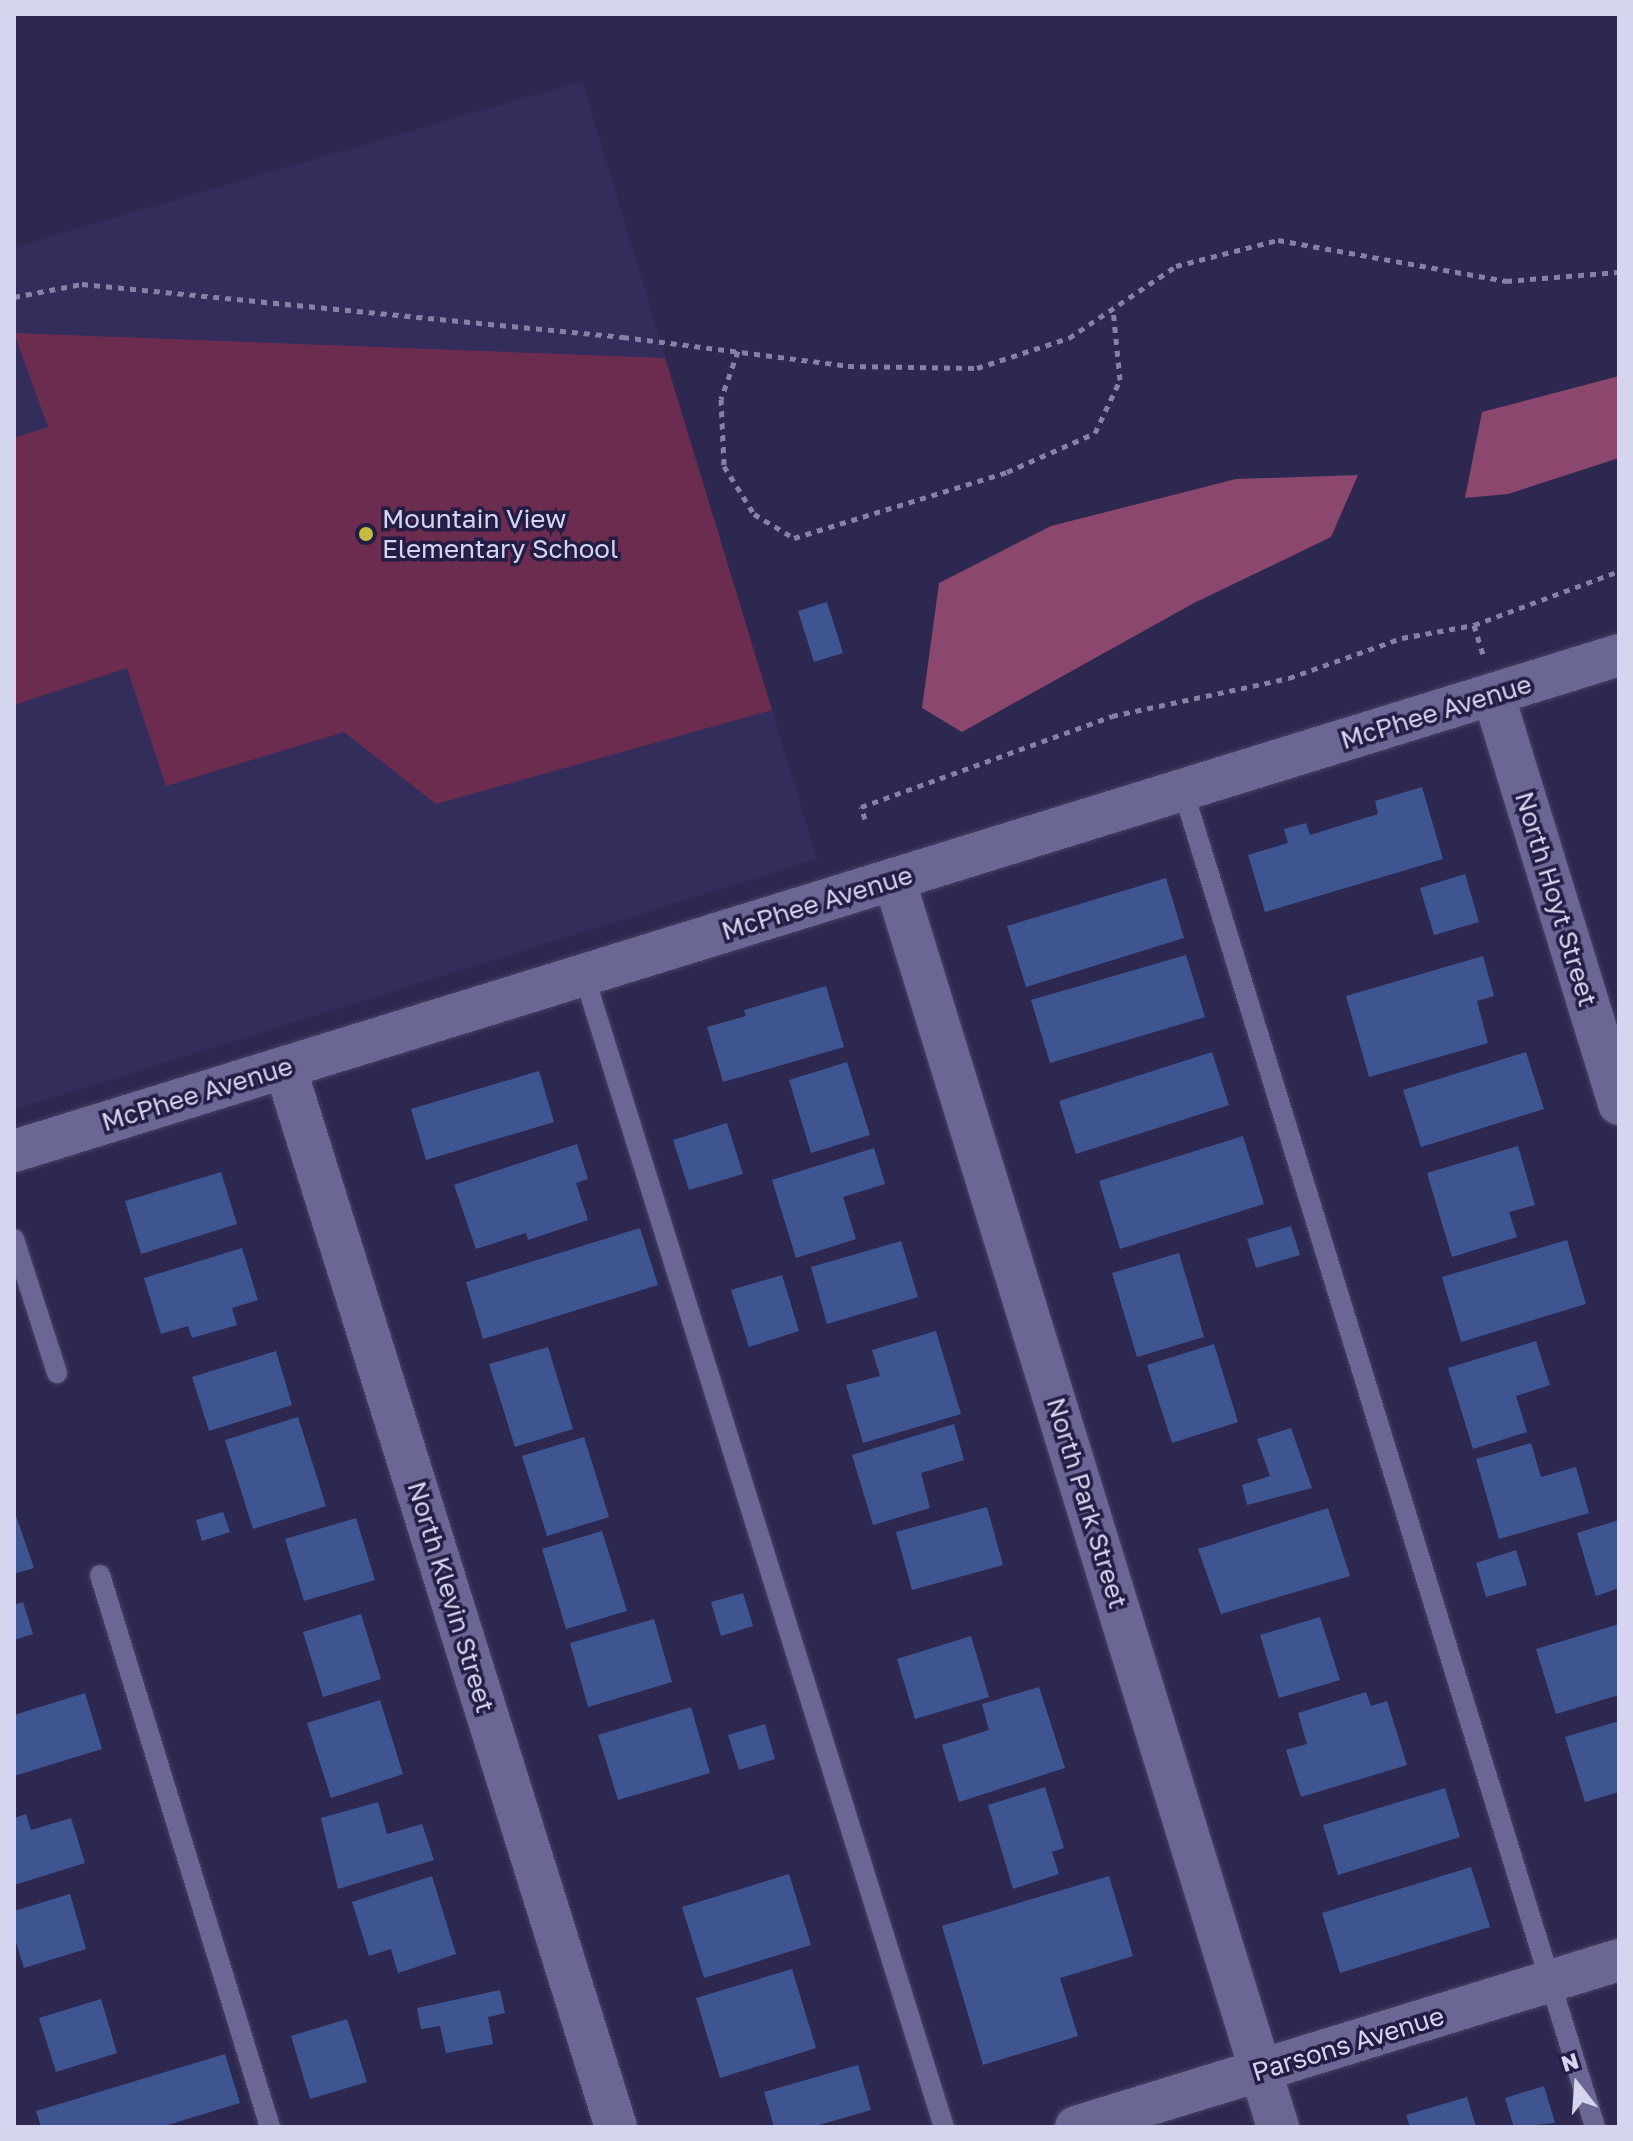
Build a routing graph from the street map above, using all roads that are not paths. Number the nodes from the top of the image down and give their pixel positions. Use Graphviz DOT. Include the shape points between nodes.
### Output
graph roads {
  1 [pos="1619,655"];
  2 [pos="1493,694"];
  3 [pos="1183,790"];
  4 [pos="894,879"];
  5 [pos="584,975"];
  6 [pos="285,1067"];
  7 [pos="1619,1104"];
  8 [pos="14,1151"];
  9 [pos="14,1239"];
  10 [pos="57,1373"];
  11 [pos="100,1575"];
  12 [pos="1619,1960"];
  13 [pos="1550,1981"];
  14 [pos="1261,2070"];
  15 [pos="270,2127"];
  16 [pos="616,2127"];
  17 [pos="944,2127"];
  18 [pos="1076,2127"];
  19 [pos="1278,2127"];
  20 [pos="1595,2127"];
  1 -- 2 [label="street, McPhee Avenue"];
  2 -- 3 [label="street, McPhee Avenue"];
  2 -- 7 [label="street, North Hoyt Street"];
  3 -- 4 [label="street, McPhee Avenue"];
  3 -- 13 [label="lane"];
  4 -- 5 [label="street, McPhee Avenue"];
  4 -- 14 [label="street, North Park Street"];
  5 -- 6 [label="street, McPhee Avenue"];
  5 -- 17 [label="lane"];
  6 -- 8 [label="street, McPhee Avenue"];
  6 -- 16 [label="street, North Klevin Street"];
  9 -- 10 [label="lane"];
  11 -- 15 [label="lane"];
  12 -- 13 [label="street, Parsons Avenue"];
  13 -- 14 [label="street, Parsons Avenue"];
  13 -- 20 [label="lane"];
  14 -- 18 [label="street, Parsons Avenue"];
  14 -- 19 [label="street, North Park Street"];
}
